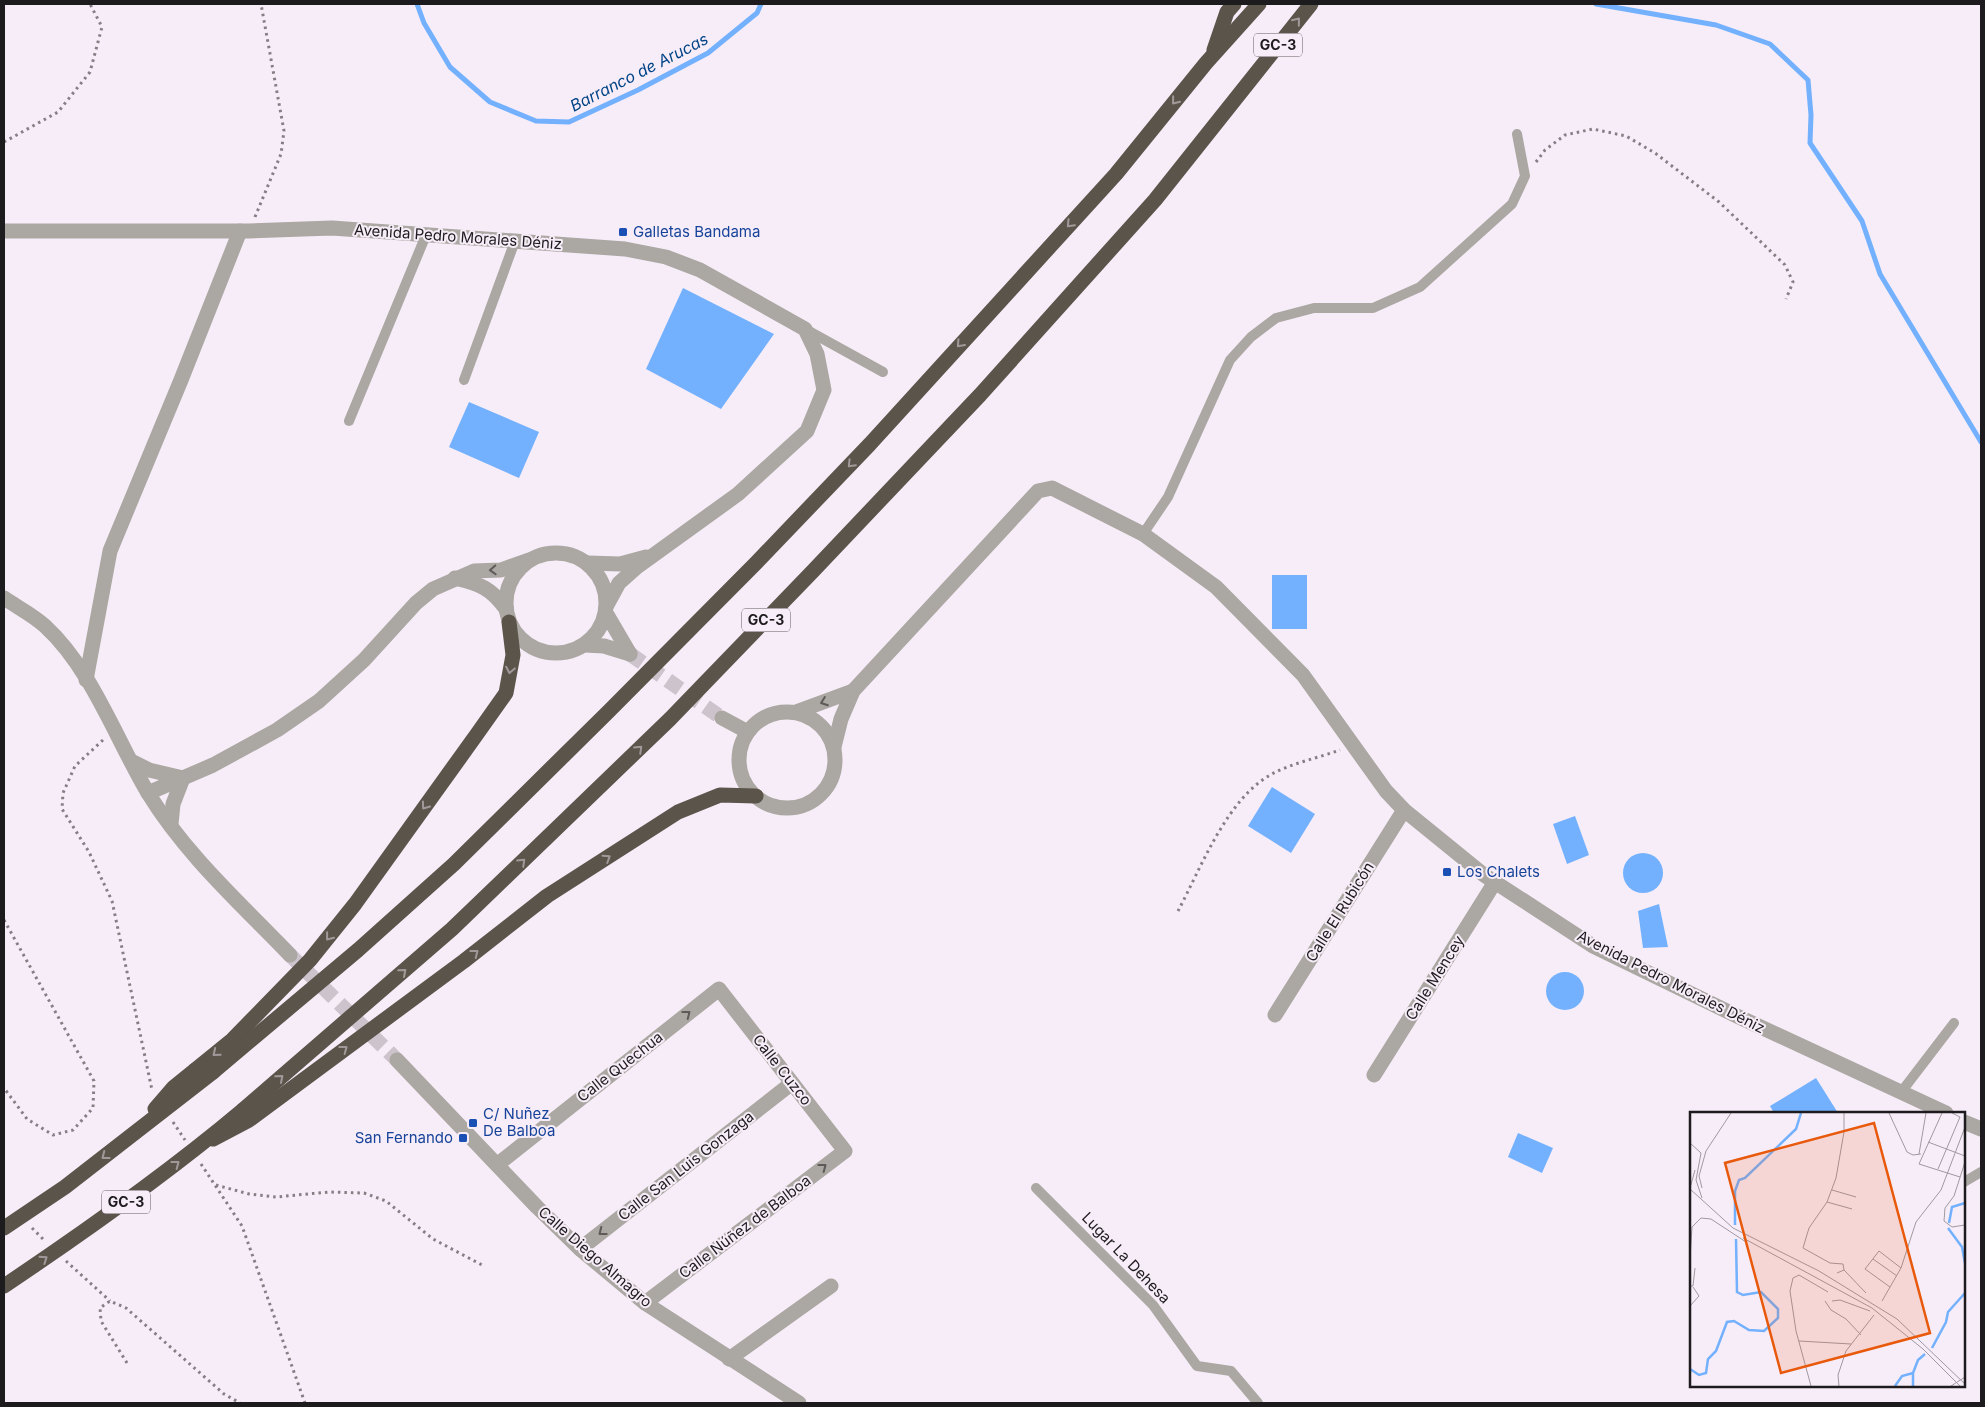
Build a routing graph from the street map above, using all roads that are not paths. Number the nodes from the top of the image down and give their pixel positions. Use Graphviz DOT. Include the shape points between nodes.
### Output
graph roads {
  1 [pos="1234,4"];
  2 [pos="1259,4"];
  3 [pos="1311,4"];
  4 [pos="1209,60"];
  5 [pos="1517,134"];
  6 [pos="4,231"];
  7 [pos="244,231"];
  8 [pos="426,235"];
  9 [pos="515,241"];
  10 [pos="805,329"];
  11 [pos="883,372"];
  12 [pos="464,380"];
  13 [pos="349,421"];
  14 [pos="1144,534"];
  15 [pos="650,556"];
  16 [pos="530,560"];
  17 [pos="588,563"];
  18 [pos="455,578"];
  19 [pos="4,598"];
  20 [pos="607,609"];
  21 [pos="508,615"];
  22 [pos="585,645"];
  23 [pos="86,680"];
  24 [pos="853,692"];
  25 [pos="796,712"];
  26 [pos="722,718"];
  27 [pos="748,732"];
  28 [pos="834,747"];
  29 [pos="131,761"];
  30 [pos="183,778"];
  31 [pos="148,793"];
  32 [pos="756,796"];
  33 [pos="1404,810"];
  34 [pos="171,824"];
  35 [pos="1495,882"];
  36 [pos="290,955"];
  37 [pos="719,989"];
  38 [pos="1275,1015"];
  39 [pos="1954,1023"];
  40 [pos="397,1060"];
  41 [pos="1374,1074"];
  42 [pos="792,1083"];
  43 [pos="1902,1091"];
  44 [pos="1944,1112"];
  45 [pos="246,1115"];
  46 [pos="1965,1122"];
  47 [pos="1981,1129"];
  48 [pos="128,1138"];
  49 [pos="845,1151"];
  50 [pos="498,1164"];
  51 [pos="1981,1172"];
  52 [pos="1965,1181"];
  53 [pos="1036,1188"];
  54 [pos="4,1228"];
  55 [pos="580,1249"];
  56 [pos="4,1286"];
  57 [pos="831,1286"];
  58 [pos="645,1302"];
  59 [pos="729,1359"];
  60 [pos="799,1403"];
  61 [pos="1258,1403"];
  1 -- 4 [label="highway" via="1227,12"];
  2 -- 4 [label="highway, GC-3"];
  45 -- 3 [label="highway, GC-3, one-way" via="452,929 670,719 902,480 1155,200"];
  4 -- 48 [label="highway, GC-3, one-way, bridge" via="1116,174 870,444 609,711 454,864 358,950 213,1072"];
  5 -- 14 [label="lane" via="1525,176 1512,204 1420,287 1374,308 1314,308 1276,318 1251,337 1230,360 1168,497"];
  6 -- 7 [label="street, Avenida Pedro Morales Déniz"];
  7 -- 8 [label="street, Avenida Pedro Morales Déniz" via="332,228"];
  7 -- 23 [label="street" via="110,551"];
  8 -- 9 [label="street, Avenida Pedro Morales Déniz"];
  8 -- 13 [label="lane"];
  9 -- 10 [label="street, Avenida Pedro Morales Déniz" via="625,249 666,256 700,270"];
  9 -- 12 [label="lane"];
  10 -- 11 [label="lane, Avenida Pedro Morales Déniz"];
  10 -- 15 [label="street" via="817,354 824,390 807,431 738,494"];
  14 -- 24 [label="street, Avenida Pedro Morales Déniz" via="1052,488 1038,491"];
  14 -- 33 [label="street, Avenida Pedro Morales Déniz" via="1216,587 1303,675 1386,791"];
  15 -- 17 [label="street" via="620,564"];
  15 -- 20 [label="street" via="619,583"];
  16 -- 17 [label="street" via="560,552 575,555"];
  16 -- 18 [label="street, one-way" via="501,570 474,571"];
  16 -- 21 [label="street" via="510,581 506,595"];
  17 -- 20 [label="street" via="599,575"];
  18 -- 21 [label="street" via="479,584 496,595"];
  18 -- 30 [label="street" via="432,589 416,603 364,660 319,701 277,730"];
  19 -- 23 [label="street" via="44,625 61,643"];
  20 -- 22 [label="street" via="602,625"];
  20 -- 22 [label="street" via="630,654 604,646"];
  21 -- 22 [label="street" via="517,635 541,652 572,652"];
  21 -- 48 [label="highway, one-way, bridge" via="513,654 506,693 355,904 310,960 232,1040 174,1087"];
  23 -- 29 [label="street"];
  24 -- 25 [label="street, one-way"];
  24 -- 28 [label="street" via="840,719"];
  25 -- 27 [label="street" via="769,715"];
  25 -- 28 [label="street" via="820,724"];
  26 -- 27 [label="street"];
  27 -- 32 [label="street" via="739,758 741,773"];
  28 -- 32 [label="street" via="832,777 813,800 784,808 769,805"];
  29 -- 30 [label="street" via="149,770"];
  29 -- 31 [label="street"];
  30 -- 31 [label="street"];
  30 -- 34 [label="street" via="172,804"];
  31 -- 34 [label="street"];
  45 -- 32 [label="highway, one-way" via="464,961 547,896 670,817 720,796"];
  33 -- 35 [label="street, Avenida Pedro Morales Déniz"];
  33 -- 38 [label="street, Calle El Rubicón"];
  34 -- 36 [label="street" via="195,858"];
  35 -- 41 [label="street, Calle Mencey"];
  35 -- 43 [label="street, Avenida Pedro Morales Déniz" via="1593,946 1739,1018"];
  37 -- 42 [label="street, Calle Cuzco"];
  50 -- 37 [label="street, Calle Quechua, one-way"];
  39 -- 43 [label="lane"];
  40 -- 50 [label="street, Calle Diego Almagro"];
  42 -- 49 [label="street, Calle Cuzco"];
  42 -- 55 [label="street, Calle San Luis Gonzaga, one-way"];
  43 -- 44 [label="street, Avenida Pedro Morales Déniz"];
  56 -- 45 [label="highway, GC-3, one-way, bridge" via="100,1222 195,1146"];
  46 -- 47 [label="street"];
  48 -- 54 [label="highway, GC-3, one-way, bridge"];
  58 -- 49 [label="street, Calle Núñez de Balboa, one-way"];
  50 -- 55 [label="street, Calle Diego Almagro"];
  51 -- 52 [label="lane"];
  53 -- 61 [label="lane, Lugar La Dehesa" via="1153,1305 1197,1366 1231,1372"];
  55 -- 58 [label="street, Calle Diego Almagro"];
  57 -- 59 [label="street"];
  58 -- 59 [label="street, Calle Diego Almagro"];
  59 -- 60 [label="street, Calle Diego Almagro"];
}
